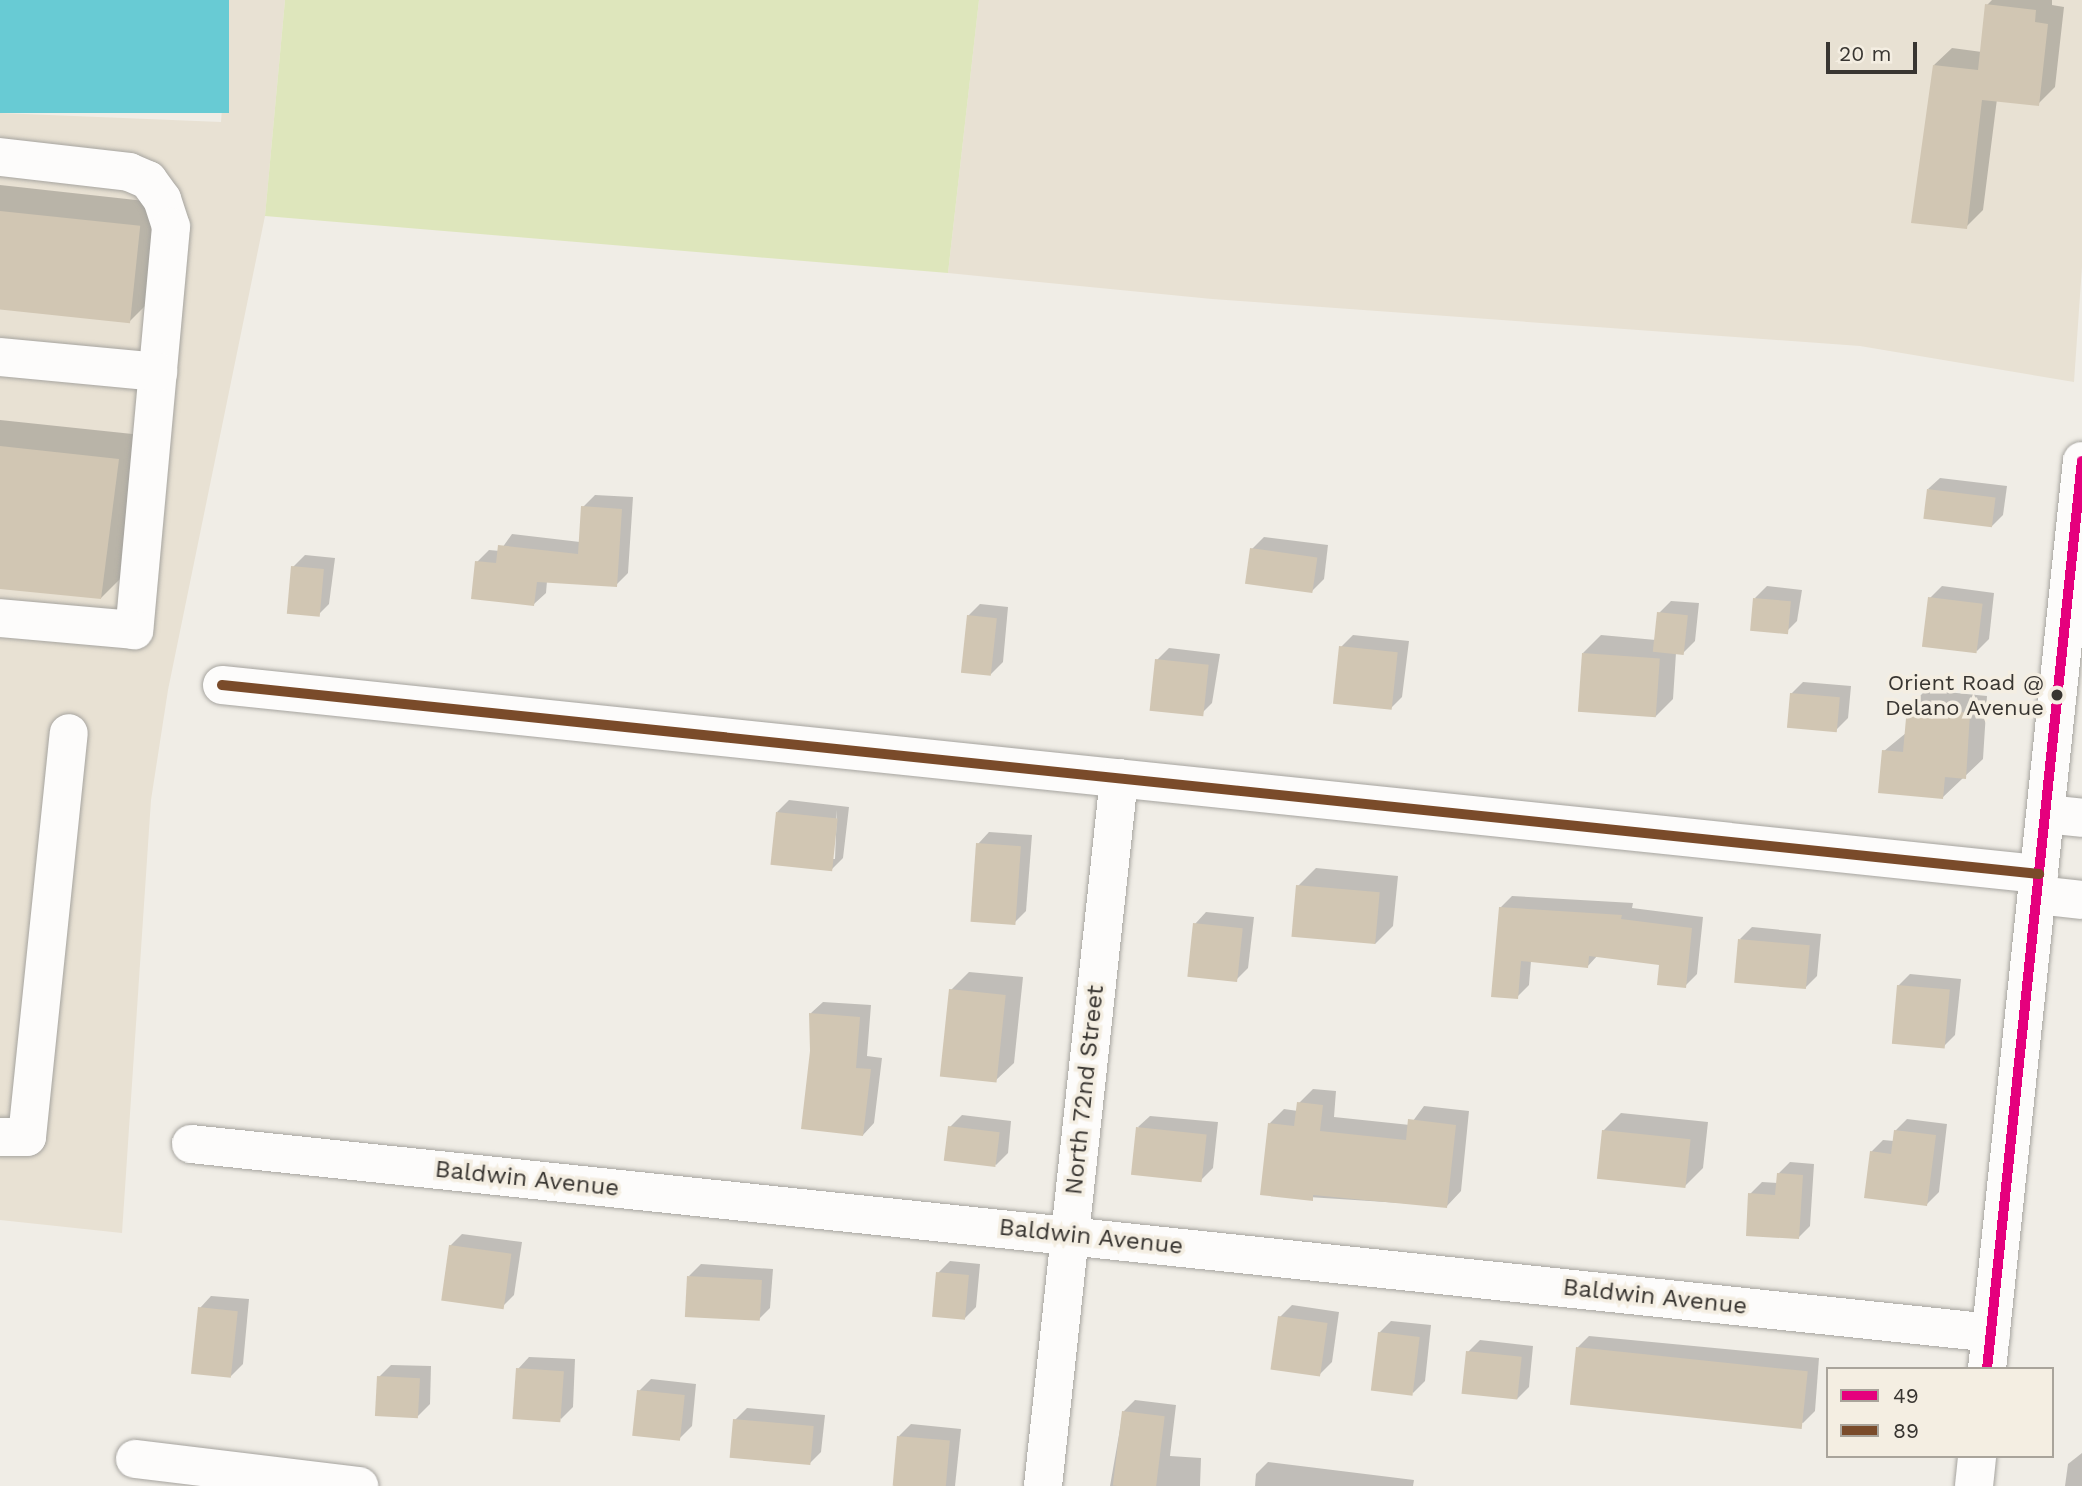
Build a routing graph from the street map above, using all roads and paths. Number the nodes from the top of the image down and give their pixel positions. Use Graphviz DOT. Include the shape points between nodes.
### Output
graph roads {
  1 [pos="0,157"];
  2 [pos="0,358"];
  3 [pos="158,372"];
  4 [pos="2082,461"];
  5 [pos="0,618"];
  6 [pos="222,685"];
  7 [pos="69,733"];
  8 [pos="1119,778"];
  9 [pos="2064,816"];
  10 [pos="2038,885"];
  11 [pos="2082,900"];
  12 [pos="0,1137"];
  13 [pos="191,1144"];
  14 [pos="1070,1235"];
  15 [pos="1989,1351"];
  16 [pos="1978,1458"];
  17 [pos="135,1459"];
  18 [pos="359,1486"];
  19 [pos="1043,1486"];
  20 [pos="1974,1486"];
  1 -- 3 [label="street" via="129,172 148,180 162,199 172,227"];
  2 -- 3 [label="street"];
  3 -- 5 [label="street" via="134,630"];
  4 -- 9 [label="street"];
  6 -- 8 [label="street"];
  7 -- 12 [label="street" via="27,1137"];
  8 -- 10 [label="street"];
  8 -- 14 [label="street, North 72nd Street"];
  9 -- 10 [label="street"];
  10 -- 11 [label="street"];
  10 -- 15 [label="street"];
  13 -- 14 [label="street, Baldwin Avenue"];
  14 -- 15 [label="street, Baldwin Avenue"];
  14 -- 19 [label="street, North 72nd Street"];
  16 -- 20 [label="street"];
  17 -- 18 [label="street"];
}
